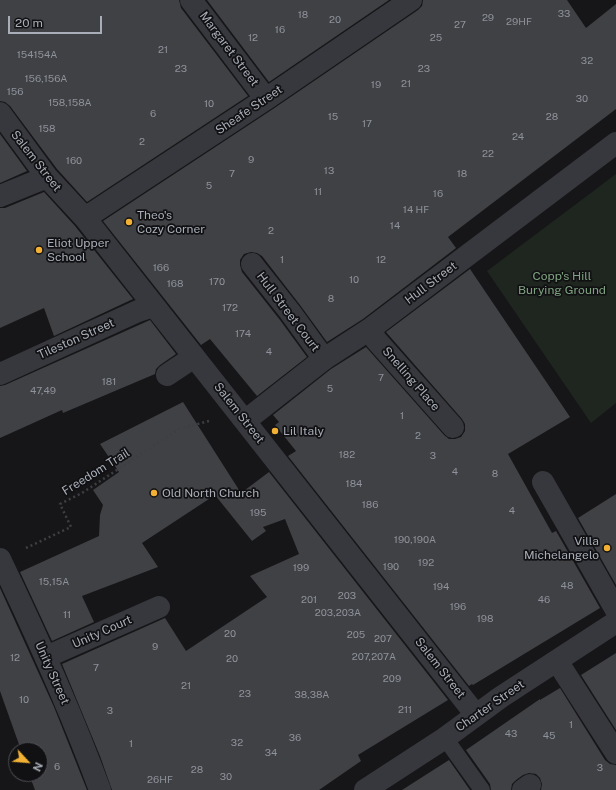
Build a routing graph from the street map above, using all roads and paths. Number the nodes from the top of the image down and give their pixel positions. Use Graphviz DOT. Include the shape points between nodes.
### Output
graph roads {
  1 [pos="191,0"];
  2 [pos="411,0"];
  3 [pos="266,99"];
  4 [pos="0,113"];
  5 [pos="616,143"];
  6 [pos="47,177"];
  7 [pos="0,196"];
  8 [pos="85,218"];
  9 [pos="252,264"];
  10 [pos="153,306"];
  11 [pos="370,330"];
  12 [pos="194,356"];
  13 [pos="324,359"];
  14 [pos="0,374"];
  15 [pos="167,375"];
  16 [pos="214,420"];
  17 [pos="245,421"];
  18 [pos="453,428"];
  19 [pos="543,482"];
  20 [pos="20,550"];
  21 [pos="0,560"];
  22 [pos="159,607"];
  23 [pos="616,610"];
  24 [pos="616,622"];
  25 [pos="46,657"];
  26 [pos="557,661"];
  27 [pos="476,715"];
  28 [pos="445,738"];
  29 [pos="616,753"];
  30 [pos="100,790"];
  31 [pos="365,790"];
  32 [pos="482,790"];
  1 -- 3 [label="street, Margaret Street"];
  2 -- 3 [label="street, Sheafe Street"];
  3 -- 8 [label="street, Sheafe Street"];
  4 -- 6 [label="street, Salem Street"];
  5 -- 11 [label="street, Hull Street"];
  6 -- 7 [label="street"];
  6 -- 8 [label="street, Salem Street"];
  8 -- 10 [label="street, Salem Street"];
  9 -- 13 [label="street, Hull Street Court"];
  10 -- 12 [label="street, Salem Street"];
  10 -- 14 [label="street, Tileston Street"];
  11 -- 13 [label="street, Hull Street"];
  11 -- 18 [label="street, Snelling Place"];
  12 -- 15 [label="street"];
  12 -- 17 [label="street, Salem Street"];
  13 -- 17 [label="street, Hull Street"];
  16 -- 20 [label="path, Freedom Trail" via="179,429 82,493 60,504 71,527"];
  17 -- 27 [label="street, Salem Street"];
  19 -- 23 [label="street"];
  21 -- 25 [label="street, Unity Street"];
  22 -- 25 [label="street, Unity Court"];
  24 -- 26 [label="street, Charter Street"];
  25 -- 30 [label="street, Unity Street"];
  26 -- 27 [label="street, Charter Street"];
  26 -- 29 [label="street"];
  27 -- 28 [label="street, Charter Street"];
  28 -- 31 [label="street, Charter Street"];
  28 -- 32 [label="lane"];
}
